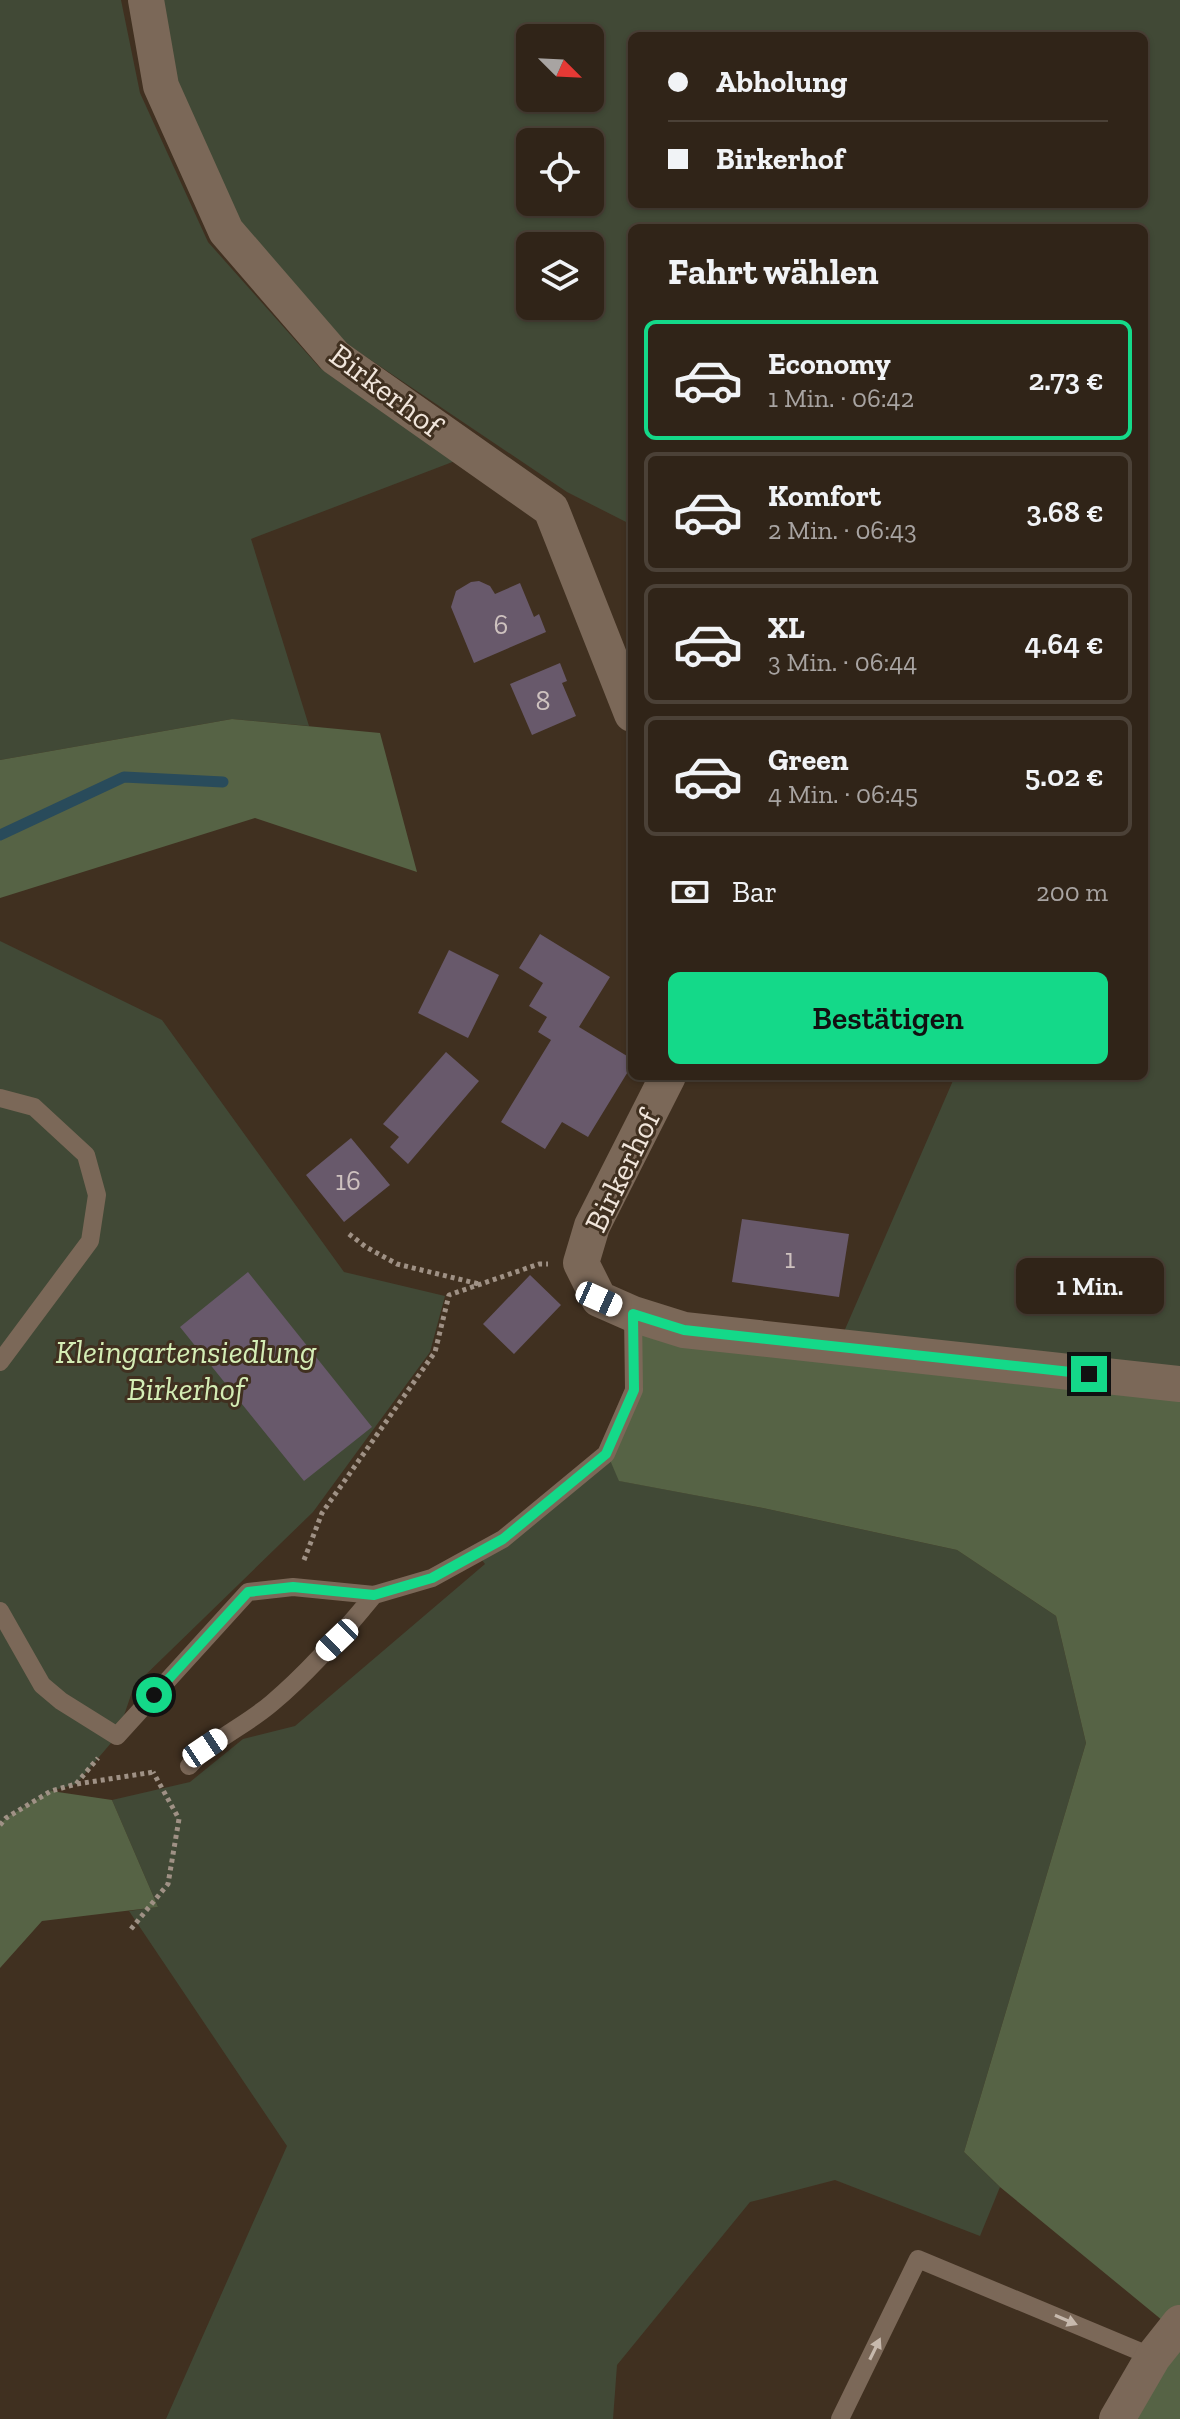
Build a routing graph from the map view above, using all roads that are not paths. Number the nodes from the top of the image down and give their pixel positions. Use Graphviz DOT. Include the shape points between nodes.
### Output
graph roads {
  1 [pos="146,0"];
  2 [pos="628,704"];
  3 [pos="666,1080"];
  4 [pos="0,1098"];
  5 [pos="633,1314"];
  6 [pos="0,1362"];
  7 [pos="1180,1384"];
  8 [pos="374,1595"];
  9 [pos="0,1611"];
  10 [pos="189,1766"];
  11 [pos="1180,2323"];
  12 [pos="1153,2357"];
  13 [pos="840,2419"];
  14 [pos="1117,2419"];
  1 -- 2 [label="street, Birkerhof" via="161,86 226,231 335,357 551,509"];
  3 -- 5 [label="street, Birkerhof" via="592,1226 581,1263 599,1299"];
  4 -- 6 [label="lane" via="34,1107 86,1155 97,1195 90,1241"];
  5 -- 7 [label="street, Birkerhof" via="684,1330"];
  5 -- 8 [label="lane" via="634,1390 606,1454 503,1539 432,1578"];
  8 -- 9 [label="lane" via="293,1587 248,1592 117,1736 42,1685"];
  8 -- 10 [label="lane" via="337,1640 271,1704 205,1748"];
  11 -- 12 [label="street"];
  13 -- 12 [label="lane, one-way" via="918,2259"];
  12 -- 14 [label="street"];
}
